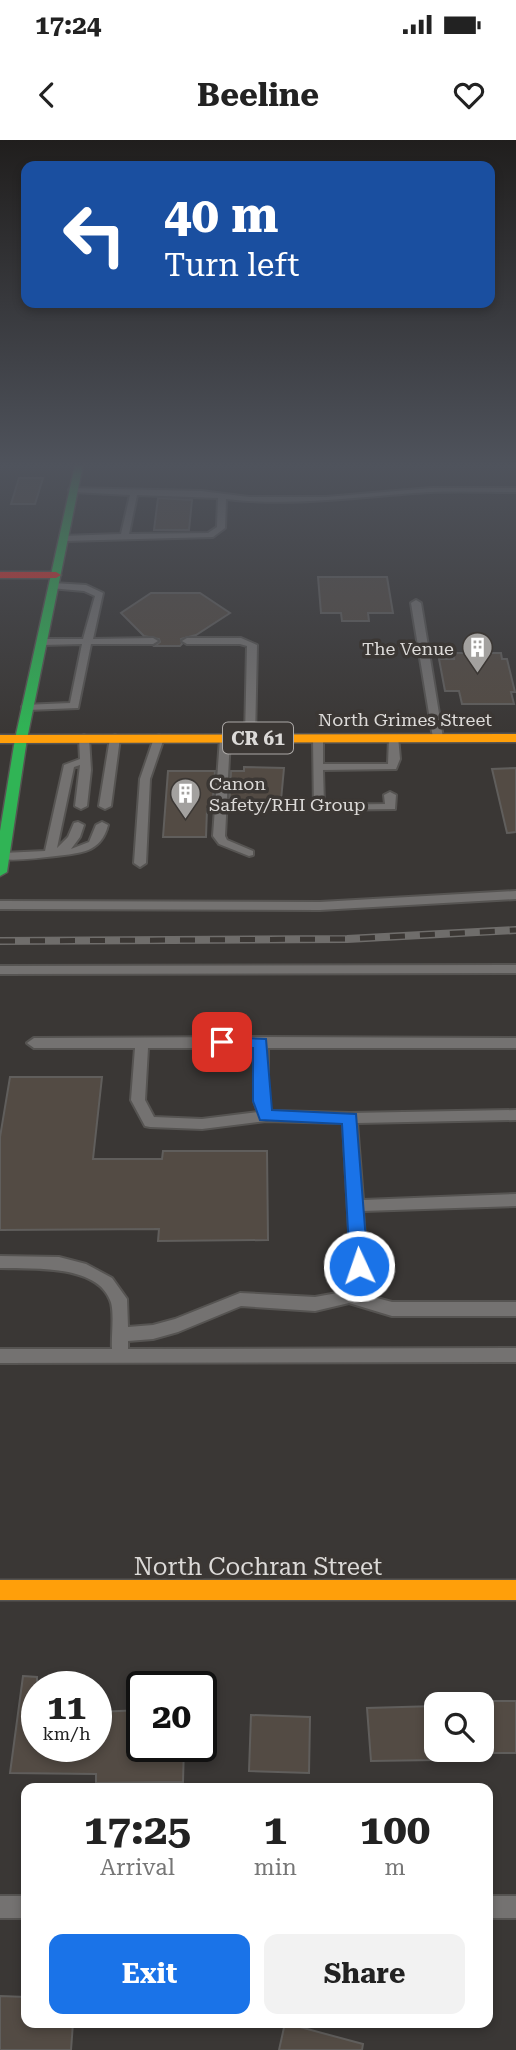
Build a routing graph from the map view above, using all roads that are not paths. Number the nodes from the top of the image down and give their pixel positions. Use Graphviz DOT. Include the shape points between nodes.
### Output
graph roads {
  1 [pos="61,554"];
  2 [pos="0,575"];
  3 [pos="55,581"];
  4 [pos="416,603"];
  5 [pos="153,641"];
  6 [pos="187,641"];
  7 [pos="41,642"];
  8 [pos="87,642"];
  9 [pos="27,707"];
  10 [pos="0,738"];
  11 [pos="21,738"];
  12 [pos="84,738"];
  13 [pos="115,738"];
  14 [pos="159,738"];
  15 [pos="225,738"];
  16 [pos="250,738"];
  17 [pos="318,738"];
  18 [pos="394,738"];
  19 [pos="438,738"];
  20 [pos="516,738"];
  21 [pos="85,761"];
  22 [pos="318,767"];
  23 [pos="390,795"];
  24 [pos="81,806"];
  25 [pos="105,806"];
  26 [pos="78,825"];
  27 [pos="102,825"];
  28 [pos="249,853"];
  29 [pos="54,854"];
  30 [pos="141,863"];
  31 [pos="2,864"];
  32 [pos="516,895"];
  33 [pos="0,905"];
  34 [pos="516,969"];
  35 [pos="0,970"];
  36 [pos="34,1042"];
  37 [pos="142,1042"];
  38 [pos="261,1042"];
  39 [pos="516,1043"];
  40 [pos="516,1115"];
  41 [pos="266,1116"];
  42 [pos="350,1118"];
  43 [pos="516,1200"];
  44 [pos="355,1206"];
  45 [pos="0,1262"];
  46 [pos="349,1297"];
  47 [pos="516,1309"];
  48 [pos="119,1335"];
  49 [pos="516,1355"];
  50 [pos="0,1356"];
  51 [pos="120,1356"];
  52 [pos="0,1590"];
  53 [pos="516,1590"];
  54 [pos="0,1907"];
  55 [pos="21,1907"];
  56 [pos="493,1907"];
  57 [pos="516,1907"];
  1 -- 3 [label="main road"];
  2 -- 3 [label="main road"];
  3 -- 7 [label="main road"];
  3 -- 8 [label="lane" via="86,587 100,596"];
  4 -- 19 [label="lane"];
  5 -- 8 [label="lane"];
  6 -- 16 [label="lane" via="252,645"];
  7 -- 8 [label="lane"];
  7 -- 9 [label="main road"];
  8 -- 9 [label="lane" via="74,706"];
  9 -- 11 [label="main road"];
  10 -- 11 [label="main road, North Grimes Street / CR 61"];
  11 -- 12 [label="main road, North Grimes Street / CR 61"];
  11 -- 31 [label="main road"];
  12 -- 13 [label="main road, North Grimes Street / CR 61"];
  12 -- 21 [label="lane"];
  13 -- 14 [label="main road, North Grimes Street / CR 61"];
  13 -- 25 [label="lane"];
  14 -- 15 [label="main road, North Grimes Street / CR 61"];
  14 -- 30 [label="lane" via="145,779"];
  15 -- 16 [label="main road, North Grimes Street / CR 61"];
  15 -- 28 [label="lane" via="219,836"];
  16 -- 17 [label="main road, North Grimes Street / CR 61"];
  17 -- 18 [label="main road, North Grimes Street / CR 61"];
  17 -- 22 [label="lane"];
  18 -- 19 [label="main road, North Grimes Street / CR 61"];
  18 -- 22 [label="lane" via="392,768"];
  19 -- 20 [label="main road, North Grimes Street / CR 61"];
  21 -- 24 [label="lane"];
  21 -- 29 [label="lane" via="69,765"];
  22 -- 23 [label="lane" via="318,808 391,807"];
  26 -- 29 [label="lane" via="75,840"];
  27 -- 29 [label="lane" via="95,844"];
  29 -- 31 [label="lane"];
  32 -- 33 [label="lane" via="320,906"];
  34 -- 35 [label="lane"];
  36 -- 37 [label="lane"];
  37 -- 38 [label="lane"];
  37 -- 41 [label="lane" via="138,1100 150,1122 202,1124"];
  38 -- 39 [label="lane"];
  38 -- 41 [label="lane" via="261,1101"];
  40 -- 42 [label="lane"];
  41 -- 42 [label="lane"];
  42 -- 44 [label="lane"];
  43 -- 44 [label="lane"];
  44 -- 46 [label="lane" via="359,1266"];
  45 -- 48 [label="lane" via="59,1263 106,1282 119,1299"];
  46 -- 47 [label="lane" via="392,1309"];
  46 -- 48 [label="lane" via="315,1304 240,1299 178,1325"];
  48 -- 51 [label="lane"];
  49 -- 51 [label="lane"];
  50 -- 51 [label="lane"];
  52 -- 53 [label="main road, North Cochran Street"];
  54 -- 55 [label="lane"];
  56 -- 57 [label="lane"];
}
